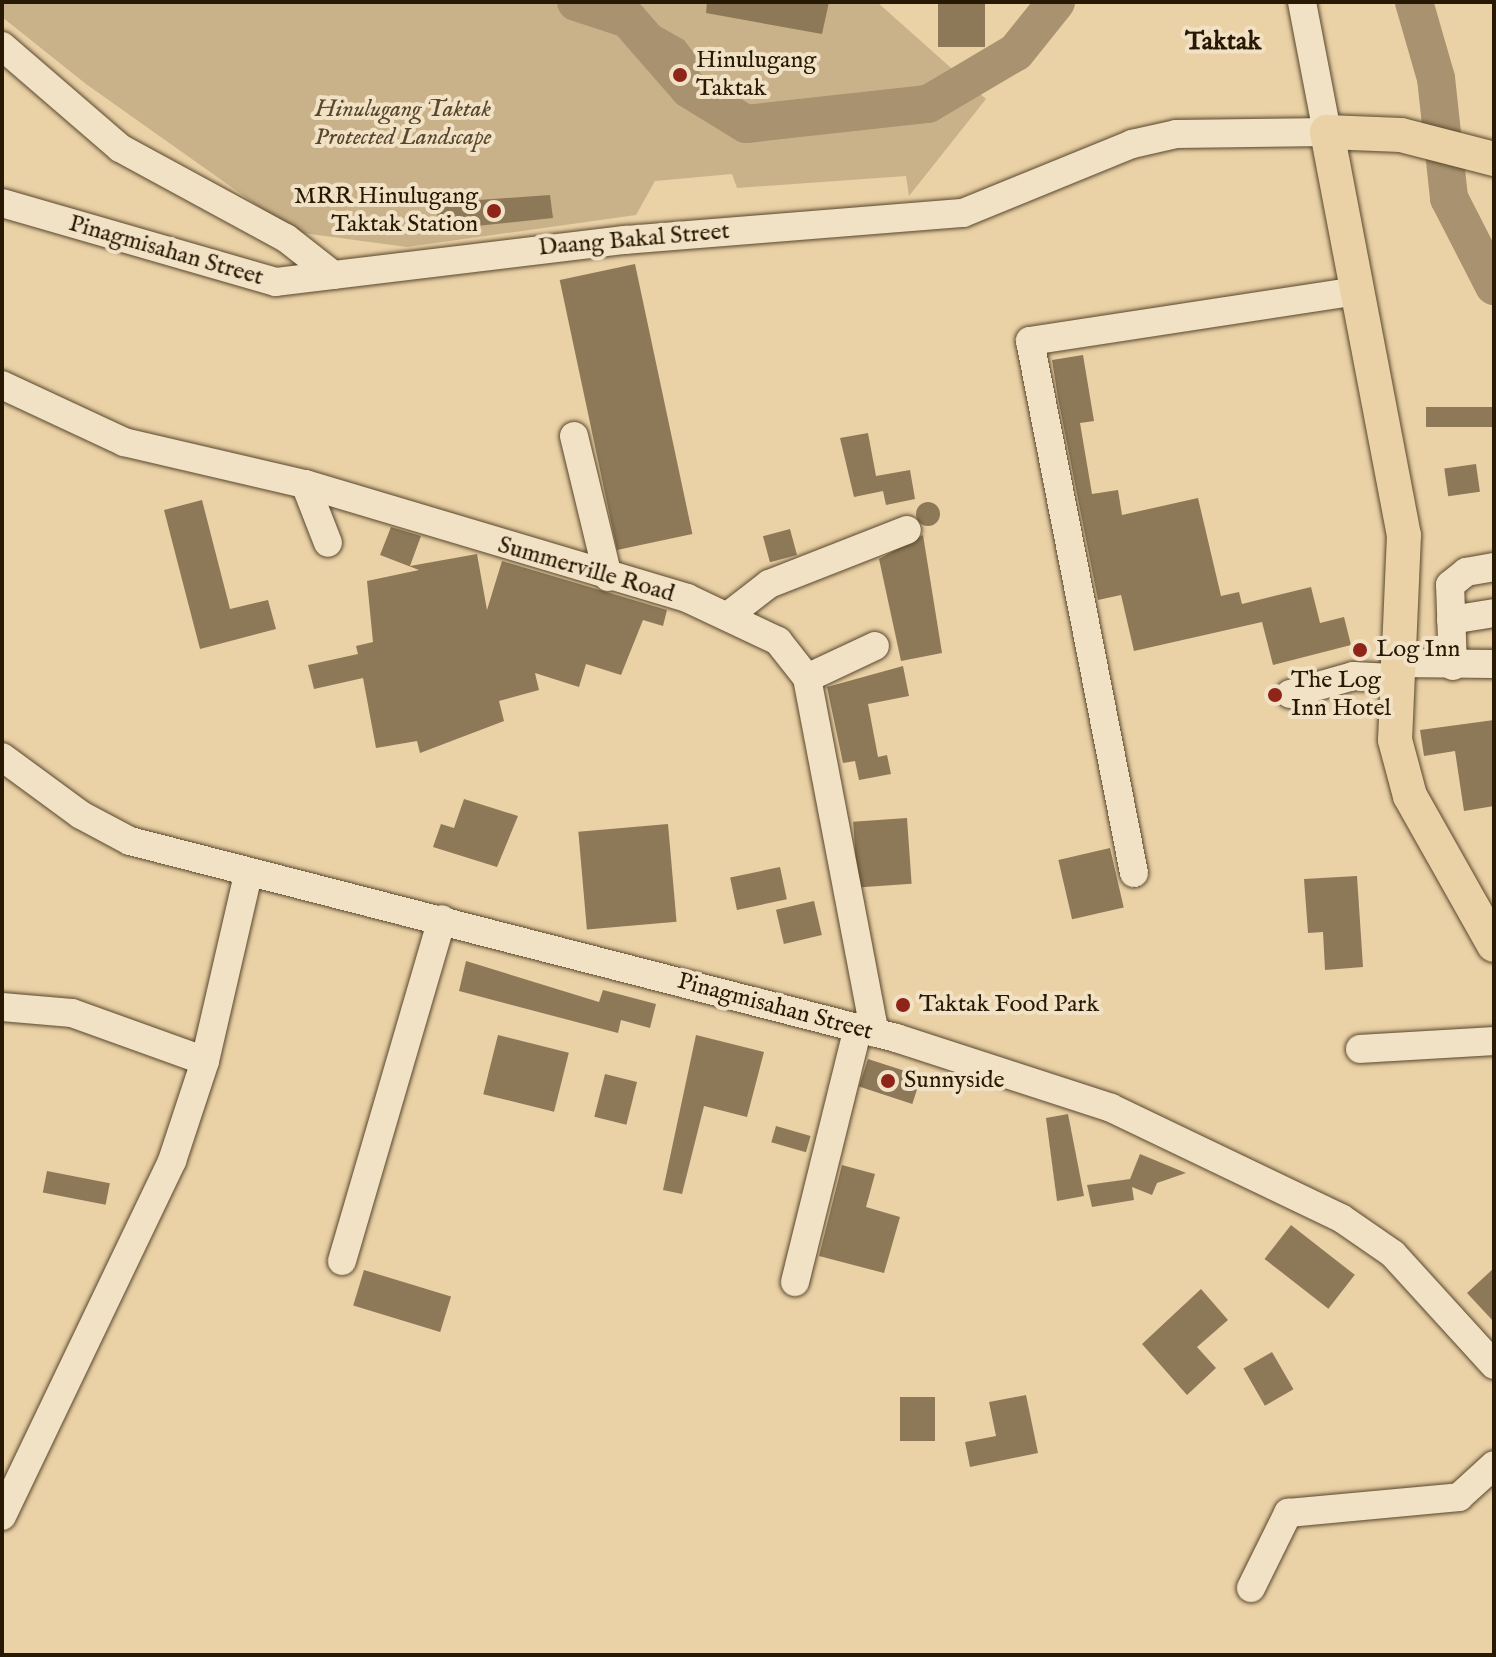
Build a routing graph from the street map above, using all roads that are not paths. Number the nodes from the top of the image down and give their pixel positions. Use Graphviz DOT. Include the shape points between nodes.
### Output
graph roads {
  1 [pos="1302,2"];
  2 [pos="2,46"];
  3 [pos="1327,132"];
  4 [pos="1494,159"];
  5 [pos="2,203"];
  6 [pos="333,275"];
  7 [pos="1357,291"];
  8 [pos="2,385"];
  9 [pos="574,436"];
  10 [pos="305,484"];
  11 [pos="907,530"];
  12 [pos="328,543"];
  13 [pos="1494,567"];
  14 [pos="608,577"];
  15 [pos="1494,613"];
  16 [pos="729,615"];
  17 [pos="1451,620"];
  18 [pos="875,646"];
  19 [pos="1494,664"];
  20 [pos="1453,666"];
  21 [pos="1394,670"];
  22 [pos="807,678"];
  23 [pos="1290,694"];
  24 [pos="2,757"];
  25 [pos="1134,873"];
  26 [pos="248,875"];
  27 [pos="442,919"];
  28 [pos="1494,945"];
  29 [pos="2,1007"];
  30 [pos="866,1030"];
  31 [pos="1494,1041"];
  32 [pos="1360,1049"];
  33 [pos="205,1061"];
  34 [pos="342,1261"];
  35 [pos="795,1282"];
  36 [pos="1494,1365"];
  37 [pos="1494,1465"];
  38 [pos="2,1516"];
  39 [pos="1251,1588"];
  1 -- 3 [label="street"];
  2 -- 6 [label="street" via="120,148 286,238"];
  3 -- 4 [label="main road" via="1401,135"];
  3 -- 6 [label="street, Daang Bakal Street" via="1161,138 963,213 625,240"];
  3 -- 7 [label="main road"];
  5 -- 6 [label="street, Pinagmisahan Street" via="276,282"];
  7 -- 21 [label="main road" via="1404,535"];
  7 -- 25 [label="street" via="1030,341"];
  8 -- 10 [label="street, Summerville Road" via="124,442"];
  9 -- 14 [label="street"];
  10 -- 12 [label="street"];
  10 -- 14 [label="street, Summerville Road"];
  11 -- 16 [label="street" via="769,584"];
  13 -- 17 [label="street" via="1455,576"];
  14 -- 16 [label="street, Summerville Road"];
  15 -- 17 [label="street"];
  16 -- 22 [label="street, Summerville Road" via="778,641"];
  17 -- 20 [label="street"];
  18 -- 22 [label="street"];
  19 -- 20 [label="street"];
  20 -- 21 [label="street"];
  21 -- 23 [label="street"];
  21 -- 28 [label="main road" via="1395,740 1410,796"];
  22 -- 30 [label="street, Summerville Road"];
  24 -- 26 [label="street, Pinagmisahan Street" via="81,815 130,841"];
  26 -- 27 [label="street, Pinagmisahan Street"];
  26 -- 33 [label="street"];
  27 -- 30 [label="street, Pinagmisahan Street"];
  27 -- 34 [label="street"];
  29 -- 33 [label="street" via="72,1013"];
  30 -- 35 [label="street"];
  30 -- 36 [label="street, Pinagmisahan Street" via="1111,1108 1341,1218 1393,1254"];
  31 -- 32 [label="street"];
  33 -- 38 [label="street" via="159,1190"];
  37 -- 39 [label="street" via="1459,1497 1288,1513"];
}
